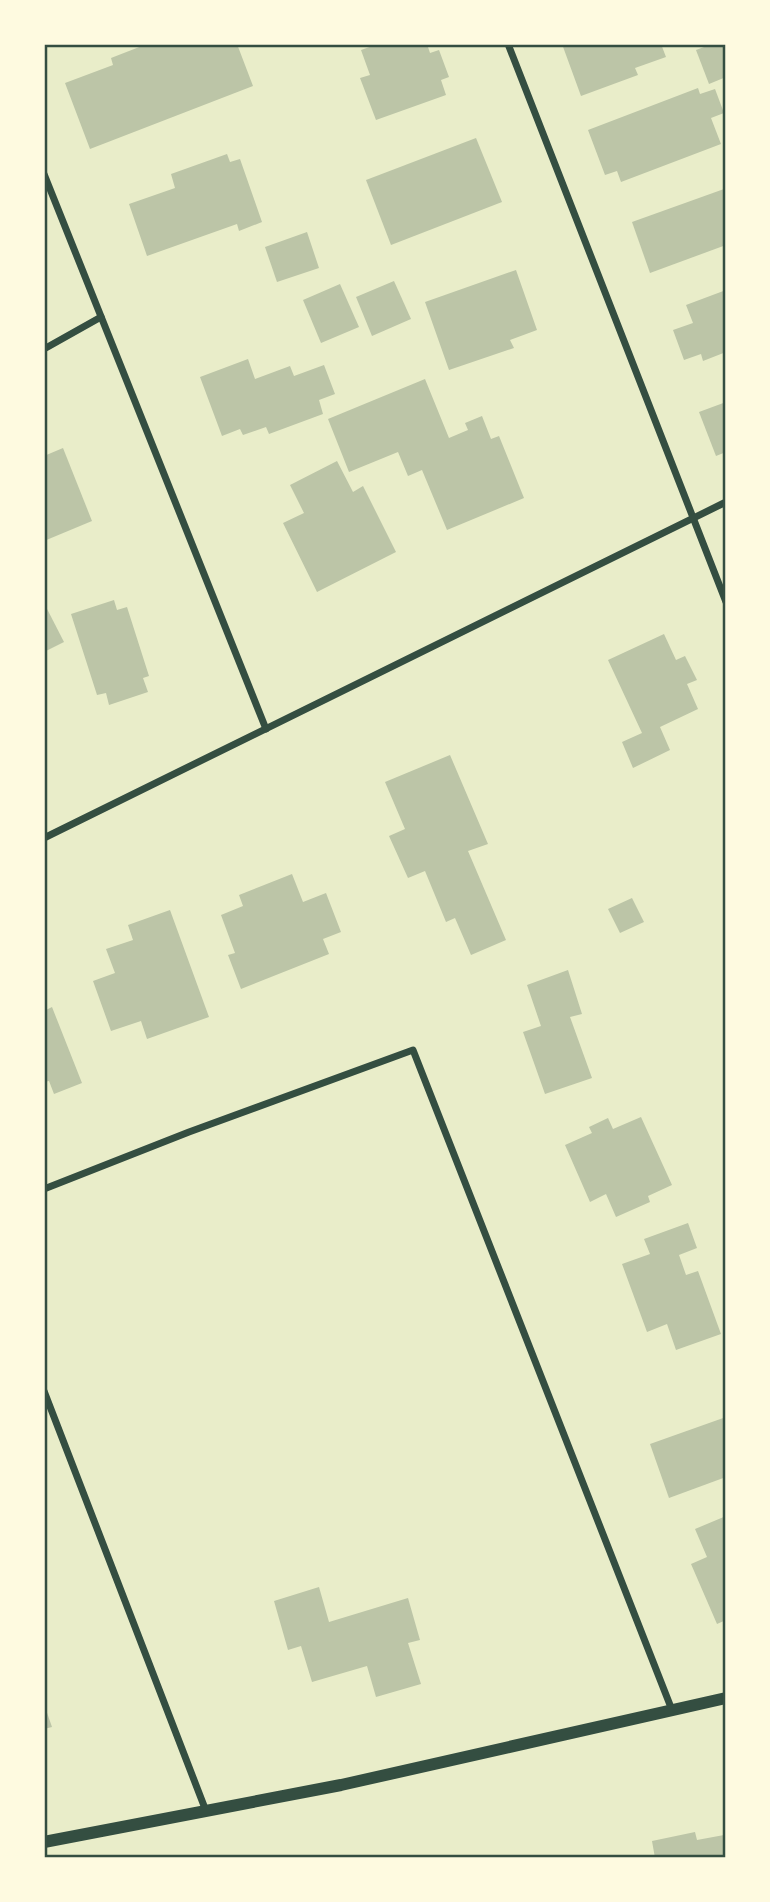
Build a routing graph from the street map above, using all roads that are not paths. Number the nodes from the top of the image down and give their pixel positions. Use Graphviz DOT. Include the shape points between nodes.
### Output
graph roads {
  1 [pos="508,44"];
  2 [pos="44,174"];
  3 [pos="101,317"];
  4 [pos="44,349"];
  5 [pos="726,502"];
  6 [pos="694,519"];
  7 [pos="726,602"];
  8 [pos="266,729"];
  9 [pos="44,838"];
  10 [pos="44,1189"];
  11 [pos="44,1391"];
  12 [pos="726,1698"];
  13 [pos="672,1710"];
  14 [pos="206,1812"];
  15 [pos="44,1842"];
  1 -- 6 [label="street"];
  2 -- 3 [label="street"];
  3 -- 4 [label="street"];
  3 -- 8 [label="street"];
  5 -- 6 [label="street"];
  6 -- 7 [label="street"];
  6 -- 8 [label="street"];
  8 -- 9 [label="street"];
  10 -- 13 [label="street" via="413,1050"];
  11 -- 14 [label="street"];
  12 -- 13 [label="street"];
  13 -- 14 [label="street"];
  14 -- 15 [label="street"];
}
